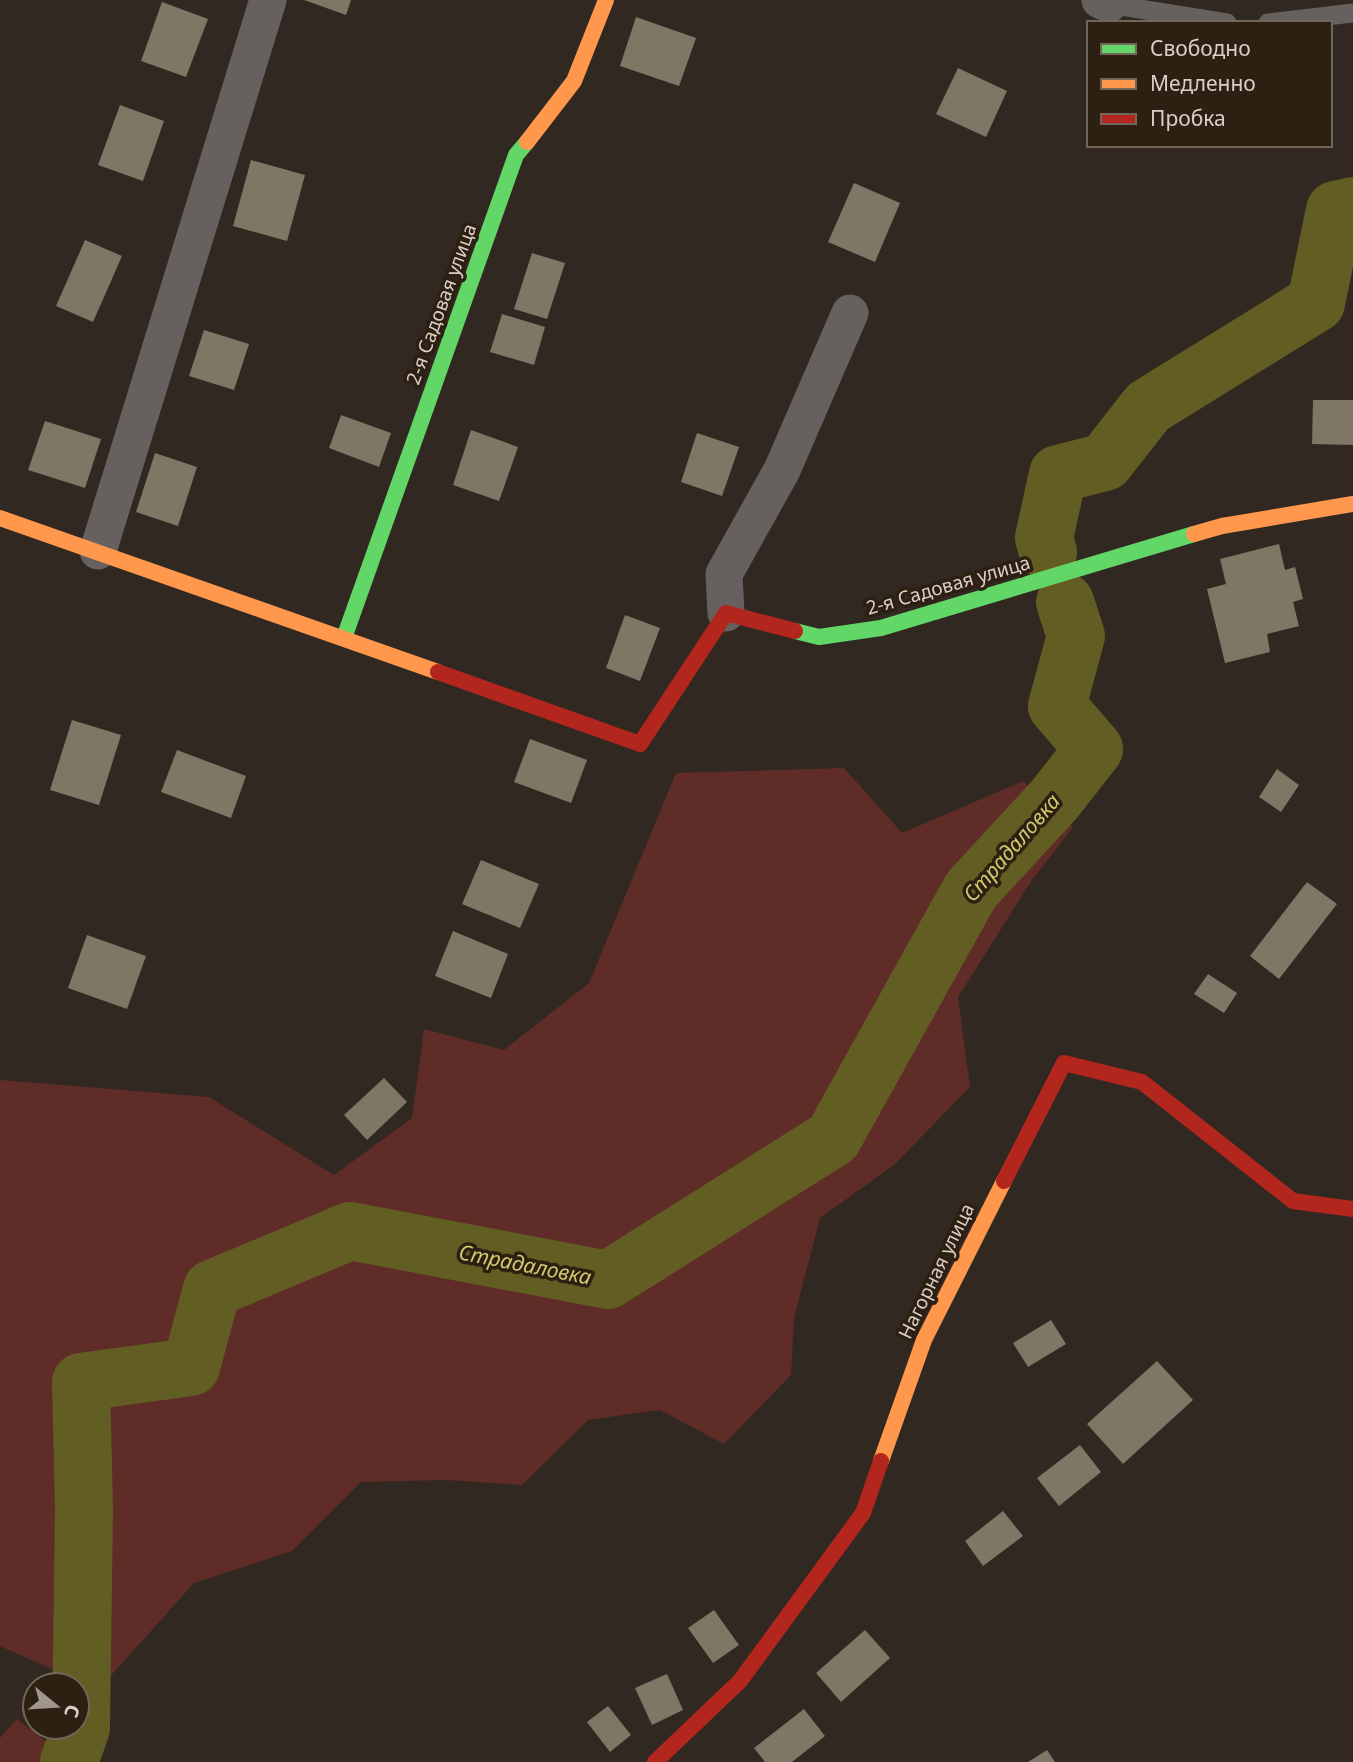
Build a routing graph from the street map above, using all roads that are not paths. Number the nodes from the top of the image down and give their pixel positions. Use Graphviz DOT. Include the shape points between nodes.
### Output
graph roads {
  1 [pos="268,0"];
  2 [pos="606,0"];
  3 [pos="1104,2"];
  4 [pos="1353,13"];
  5 [pos="1215,21"];
  6 [pos="1285,21"];
  7 [pos="850,313"];
  8 [pos="1353,504"];
  9 [pos="0,518"];
  10 [pos="98,551"];
  11 [pos="726,613"];
  12 [pos="344,638"];
  13 [pos="1353,1209"];
  14 [pos="655,1762"];
  1 -- 10 [label="street"];
  2 -- 12 [label="street, 2-я Садовая улица" via="574,81 516,155"];
  3 -- 5 [label="lane"];
  4 -- 6 [label="lane"];
  7 -- 11 [label="street" via="782,470 724,574"];
  8 -- 11 [label="street, 2-я Садовая улица" via="1222,526 881,628 819,637"];
  9 -- 10 [label="street"];
  10 -- 12 [label="street"];
  11 -- 12 [label="street" via="640,744"];
  13 -- 14 [label="street, Нагорная улица" via="1293,1201 1142,1082 1064,1063 924,1340 863,1513 740,1681"];
}
